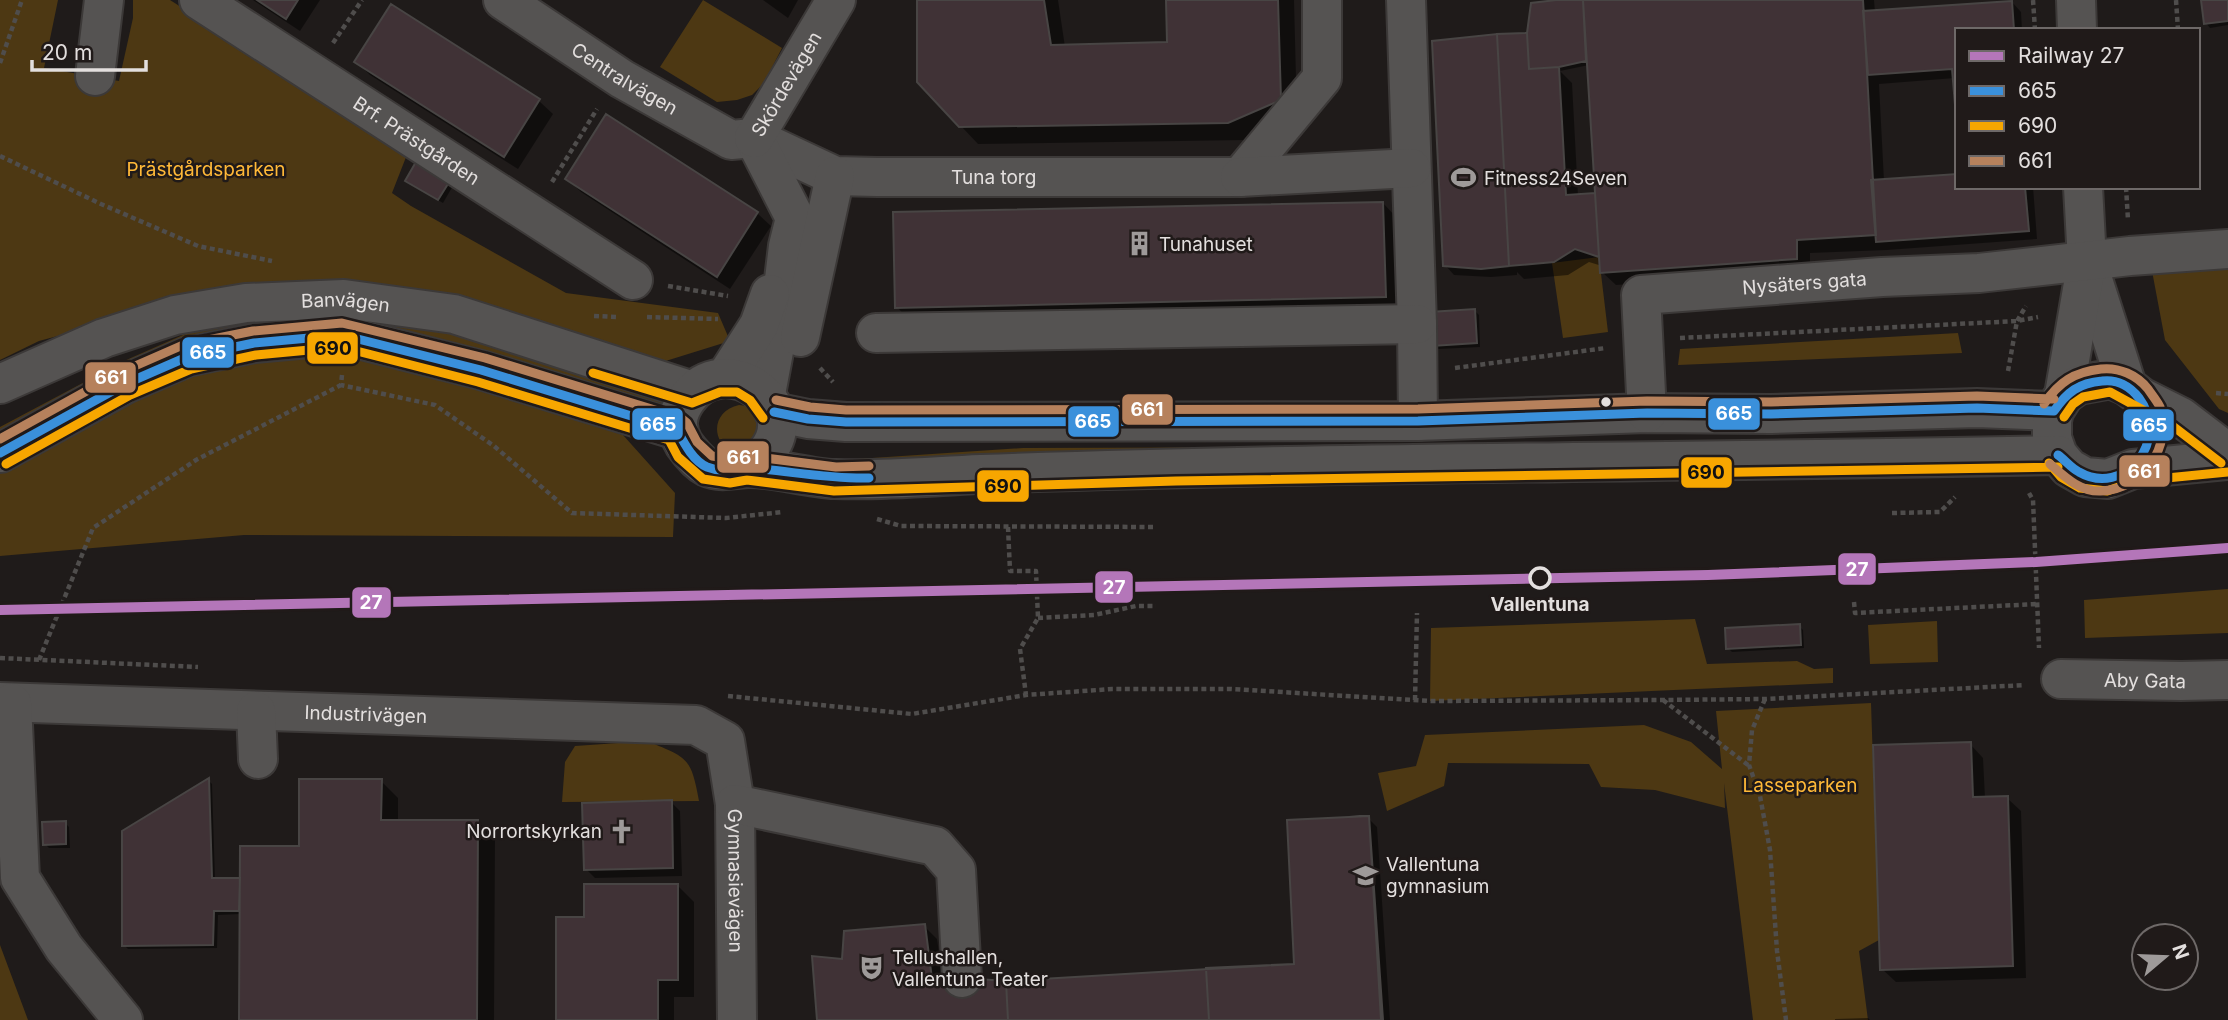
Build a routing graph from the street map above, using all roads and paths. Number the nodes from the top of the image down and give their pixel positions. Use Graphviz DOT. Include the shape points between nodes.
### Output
graph roads {
  1 [pos="22,0"];
  2 [pos="104,0"];
  3 [pos="200,0"];
  4 [pos="362,0"];
  5 [pos="503,0"];
  6 [pos="836,0"];
  7 [pos="1322,0"];
  8 [pos="1406,0"];
  9 [pos="2032,0"];
  10 [pos="2076,0"];
  11 [pos="2176,0"];
  12 [pos="2035,28"];
  13 [pos="2077,28"];
  14 [pos="2178,28"];
  15 [pos="0,63"];
  16 [pos="312,74"];
  17 [pos="95,76"];
  18 [pos="598,108"];
  19 [pos="754,138"];
  20 [pos="1411,168"];
  21 [pos="835,176"];
  22 [pos="1240,177"];
  23 [pos="2083,189"];
  24 [pos="531,215"];
  25 [pos="788,246"];
  26 [pos="2228,249"];
  27 [pos="2087,261"];
  28 [pos="633,280"];
  29 [pos="732,297"];
  30 [pos="2017,321"];
  31 [pos="1417,324"];
  32 [pos="876,333"];
  33 [pos="342,335"];
  34 [pos="1643,343"];
  35 [pos="798,345"];
  36 [pos="1416,373"];
  37 [pos="0,384"];
  38 [pos="709,384"];
  39 [pos="341,385"];
  40 [pos="2134,392"];
  41 [pos="770,403"];
  42 [pos="2059,403"];
  43 [pos="1647,413"];
  44 [pos="1418,421"];
  45 [pos="677,430"];
  46 [pos="0,453"];
  47 [pos="2228,453"];
  48 [pos="2058,455"];
  49 [pos="2228,460"];
  50 [pos="747,468"];
  51 [pos="2133,469"];
  52 [pos="1956,495"];
  53 [pos="794,512"];
  54 [pos="1892,513"];
  55 [pos="874,519"];
  56 [pos="1008,527"];
  57 [pos="1156,527"];
  58 [pos="1854,602"];
  59 [pos="2038,604"];
  60 [pos="1156,606"];
  61 [pos="1417,613"];
  62 [pos="1038,618"];
  63 [pos="0,659"];
  64 [pos="2061,679"];
  65 [pos="2228,680"];
  66 [pos="1765,699"];
  67 [pos="1415,700"];
  68 [pos="1663,700"];
  69 [pos="6,703"];
  70 [pos="256,711"];
  71 [pos="725,741"];
  72 [pos="257,759"];
  73 [pos="1749,765"];
  74 [pos="735,804"];
  75 [pos="962,978"];
  76 [pos="123,1020"];
  77 [pos="737,1020"];
  78 [pos="1786,1020"];
  1 -- 15 [label="path"];
  2 -- 17 [label="street"];
  3 -- 16 [label="street, Brf. Prästgården"];
  4 -- 16 [label="path"];
  5 -- 19 [label="street, Centralvägen" via="622,79 731,140"];
  6 -- 19 [label="street, Skördevägen"];
  7 -- 22 [label="street" via="1322,78"];
  8 -- 20 [label="street"];
  9 -- 12 [label="path"];
  10 -- 13 [label="street"];
  11 -- 14 [label="path"];
  16 -- 24 [label="street, Brf. Prästgården"];
  18 -- 24 [label="path"];
  19 -- 21 [label="street, Tuna torg"];
  19 -- 25 [label="street, Skördevägen" via="795,218"];
  20 -- 22 [label="street, Tuna torg"];
  20 -- 31 [label="street"];
  21 -- 22 [label="street, Tuna torg"];
  21 -- 35 [label="street"];
  23 -- 27 [label="street"];
  24 -- 28 [label="street, Brf. Prästgården"];
  25 -- 38 [label="street, Skördevägen" via="759,325"];
  25 -- 41 [label="street, Skördevägen"];
  26 -- 27 [label="street"];
  27 -- 34 [label="street, Nysäters gata" via="1979,273 1641,295"];
  27 -- 40 [label="street"];
  27 -- 42 [label="street"];
  28 -- 29 [label="path"];
  30 -- 34 [label="path"];
  31 -- 32 [label="street"];
  31 -- 36 [label="street"];
  33 -- 39 [label="path"];
  33 -- 45 [label="street, Banvägen" via="481,370"];
  33 -- 46 [label="street, Banvägen" via="254,343 187,357 125,384"];
  34 -- 36 [label="path"];
  34 -- 43 [label="street, Nysäters gata"];
  36 -- 44 [label="street"];
  37 -- 38 [label="street, Banvägen" via="104,338 175,315 246,303 344,299 454,314"];
  38 -- 41 [label="street, Banvägen" via="746,381"];
  38 -- 45 [label="street" via="682,405"];
  39 -- 53 [label="path" via="435,405 494,446 572,513 726,517"];
  39 -- 63 [label="path" via="196,460 93,528 39,660"];
  40 -- 42 [label="street, Banvägen" via="2111,379 2078,385"];
  40 -- 47 [label="street, Banvägen" via="2181,417"];
  40 -- 51 [label="street" via="2149,413 2151,440"];
  41 -- 44 [label="street, Banvägen" via="808,419 846,422"];
  41 -- 50 [label="street" via="776,433 766,454"];
  42 -- 43 [label="street, Banvägen" via="1771,414"];
  42 -- 48 [label="street" via="2052,438"];
  43 -- 44 [label="street, Banvägen"];
  45 -- 50 [label="street" via="687,449 706,467"];
  48 -- 50 [label="street" via="835,479"];
  48 -- 51 [label="street" via="2085,477 2108,479"];
  49 -- 51 [label="street"];
  52 -- 54 [label="path" via="1940,512"];
  55 -- 56 [label="path" via="901,526"];
  56 -- 57 [label="path"];
  56 -- 62 [label="path" via="1010,571 1037,571"];
  58 -- 59 [label="path" via="1855,613"];
  60 -- 62 [label="path"];
  61 -- 67 [label="path"];
  62 -- 67 [label="path" via="1020,649 1026,695 1231,688"];
  64 -- 65 [label="street, Aby Gata"];
  64 -- 66 [label="path" via="2041,684"];
  66 -- 68 [label="path"];
  66 -- 73 [label="path" via="1752,730"];
  67 -- 68 [label="path"];
  68 -- 73 [label="path"];
  69 -- 70 [label="street, Industrivägen"];
  69 -- 76 [label="street" via="20,878 64,948"];
  70 -- 71 [label="street, Industrivägen" via="696,725"];
  70 -- 72 [label="street"];
  71 -- 74 [label="street, Gymnasievägen"];
  73 -- 78 [label="path" via="1770,850"];
  74 -- 75 [label="street" via="935,846 956,870"];
  74 -- 77 [label="street, Gymnasievägen"];
}
